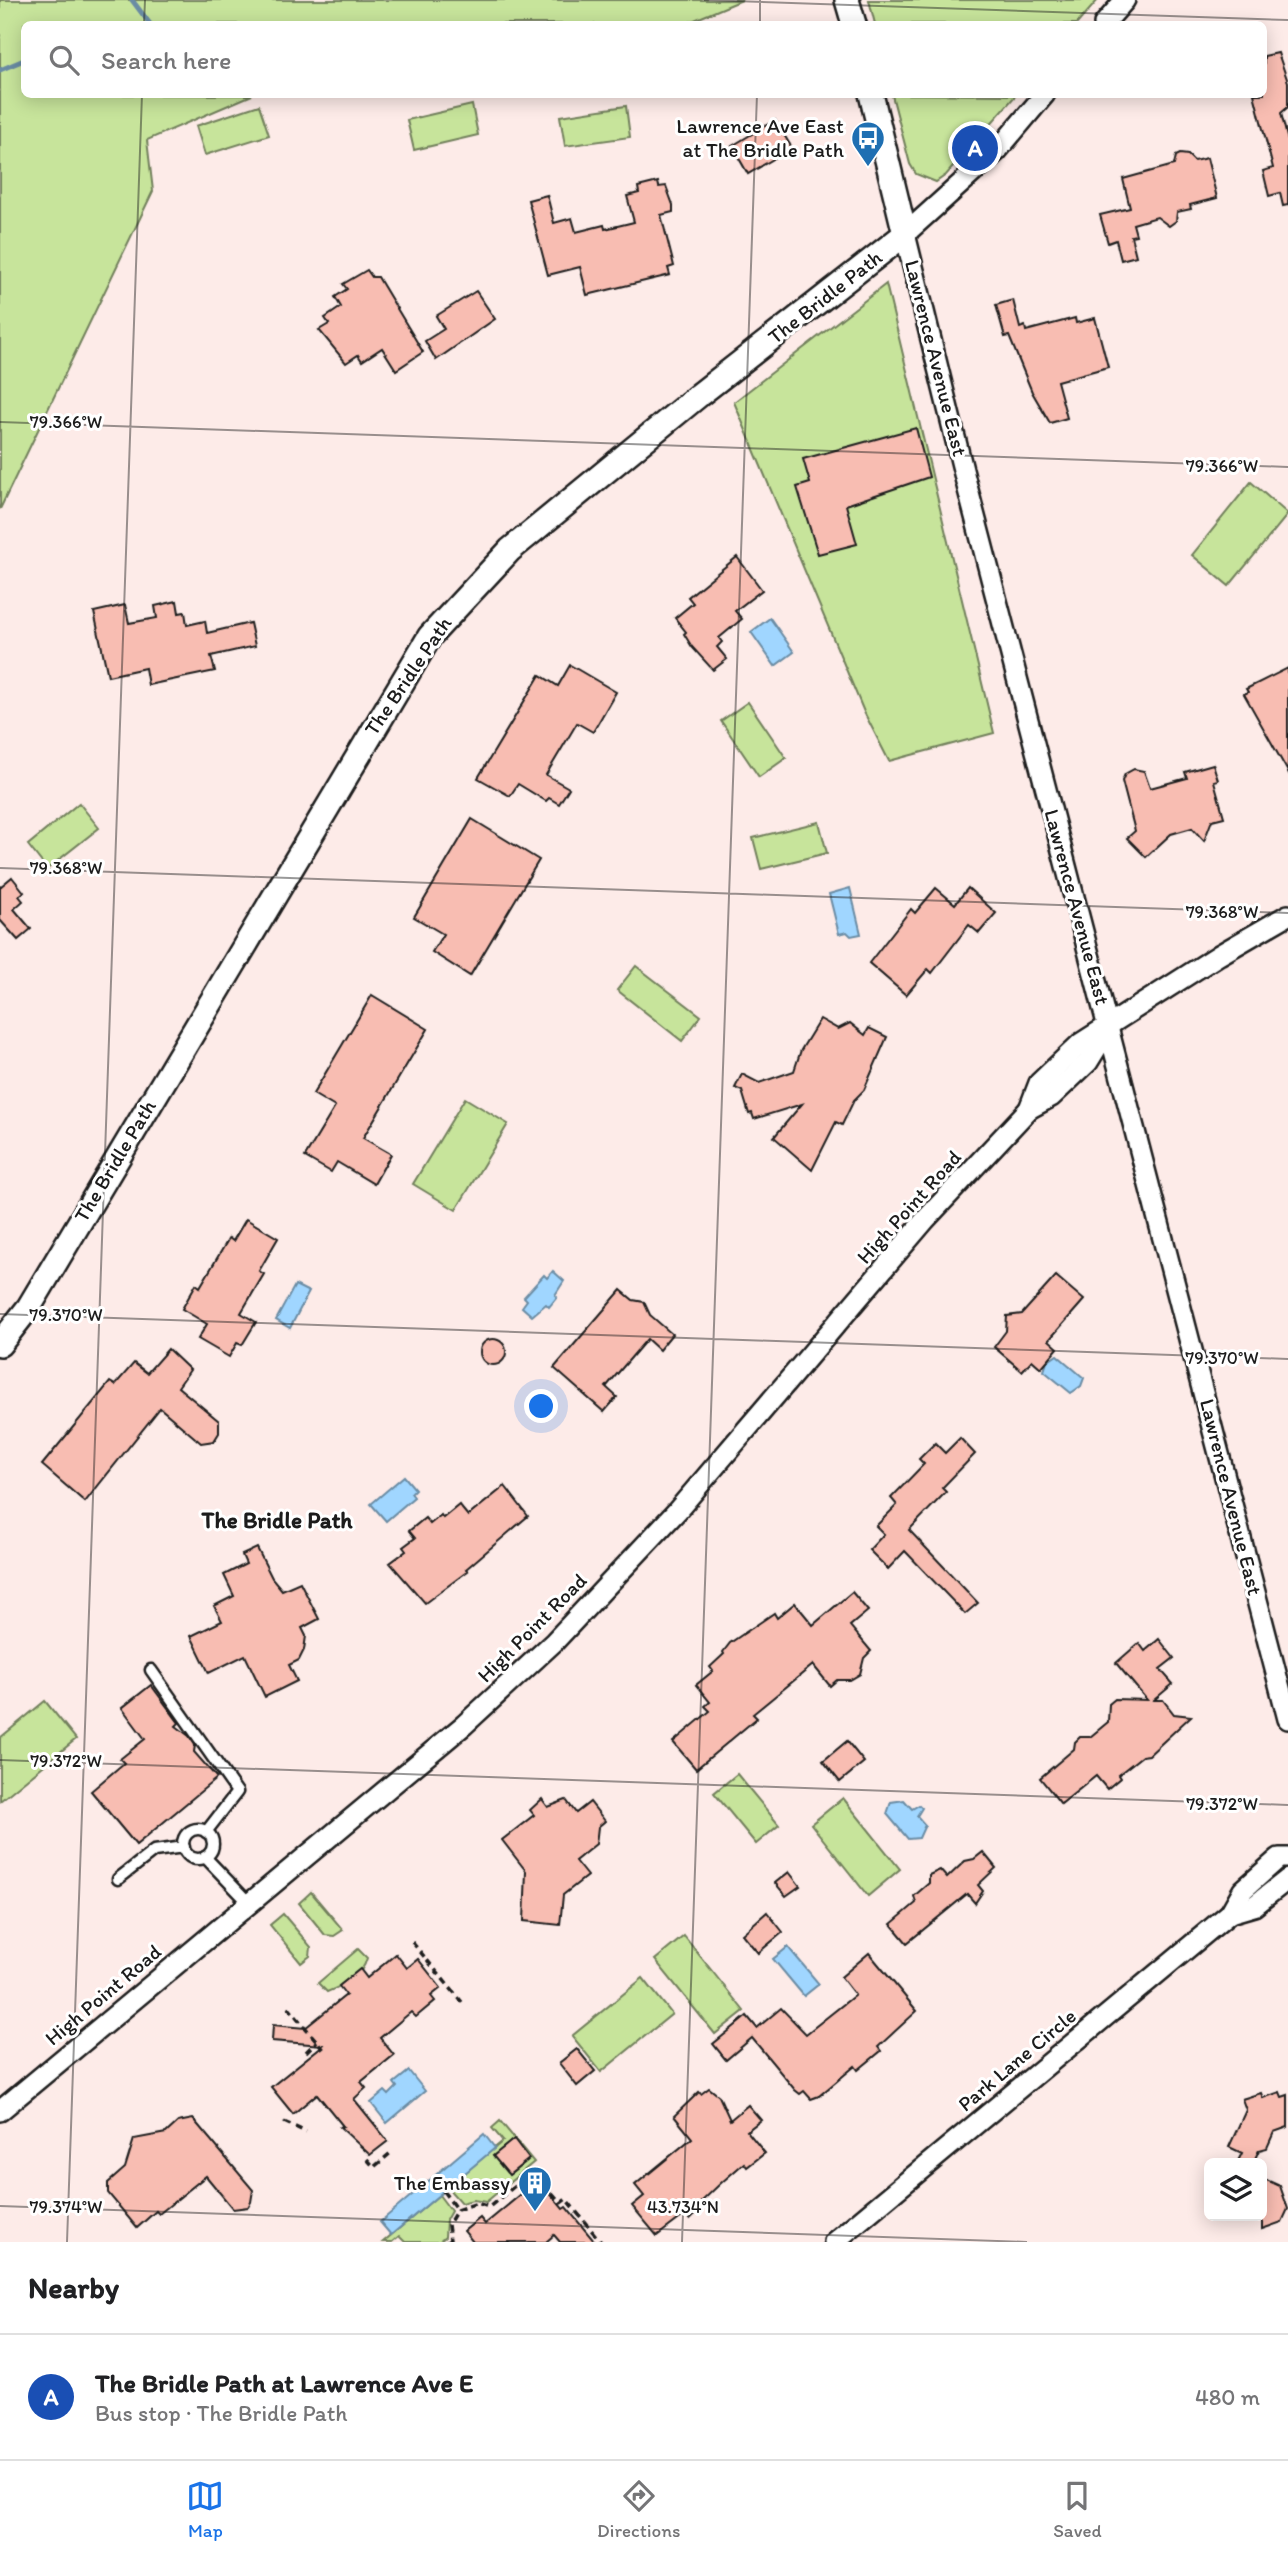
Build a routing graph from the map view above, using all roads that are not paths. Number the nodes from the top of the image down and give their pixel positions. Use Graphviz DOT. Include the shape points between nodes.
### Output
graph roads {
  1 [pos="847,0"];
  2 [pos="1125,0"];
  3 [pos="852,21"];
  4 [pos="1107,21"];
  5 [pos="872,98"];
  6 [pos="1042,98"];
  7 [pos="905,234"];
  8 [pos="1288,915"];
  9 [pos="1109,1028"];
  10 [pos="0,1344"];
  11 [pos="151,1670"];
  12 [pos="1288,1719"];
  13 [pos="206,1832"];
  14 [pos="184,1847"];
  15 [pos="205,1857"];
  16 [pos="1288,1858"];
  17 [pos="118,1879"];
  18 [pos="1288,1879"];
  19 [pos="249,1903"];
  20 [pos="1230,1913"];
  21 [pos="0,2111"];
  22 [pos="834,2242"];
  1 -- 3 [label="street"];
  2 -- 4 [label="street"];
  5 -- 7 [label="street, Lawrence Avenue East"];
  6 -- 7 [label="street, The Bridle Path" via="997,151"];
  7 -- 9 [label="street, Lawrence Avenue East"];
  7 -- 10 [label="street, The Bridle Path" via="510,550 430,636 29,1307"];
  8 -- 9 [label="street, High Point Road"];
  9 -- 12 [label="street, Lawrence Avenue East"];
  9 -- 19 [label="street, High Point Road" via="1088,1062 1051,1097 1029,1109 925,1220 677,1511 554,1642 464,1725"];
  11 -- 13 [label="lane" via="237,1792"];
  13 -- 14 [label="lane" via="192,1830"];
  13 -- 15 [label="lane" via="213,1845"];
  14 -- 15 [label="lane" via="192,1857"];
  14 -- 17 [label="lane" via="154,1851"];
  15 -- 19 [label="lane"];
  16 -- 20 [label="street, Park Lane Circle" via="1279,1857 1243,1890"];
  18 -- 20 [label="street, Park Lane Circle" via="1254,1906"];
  19 -- 21 [label="street, High Point Road"];
  20 -- 22 [label="street, Park Lane Circle"];
}
